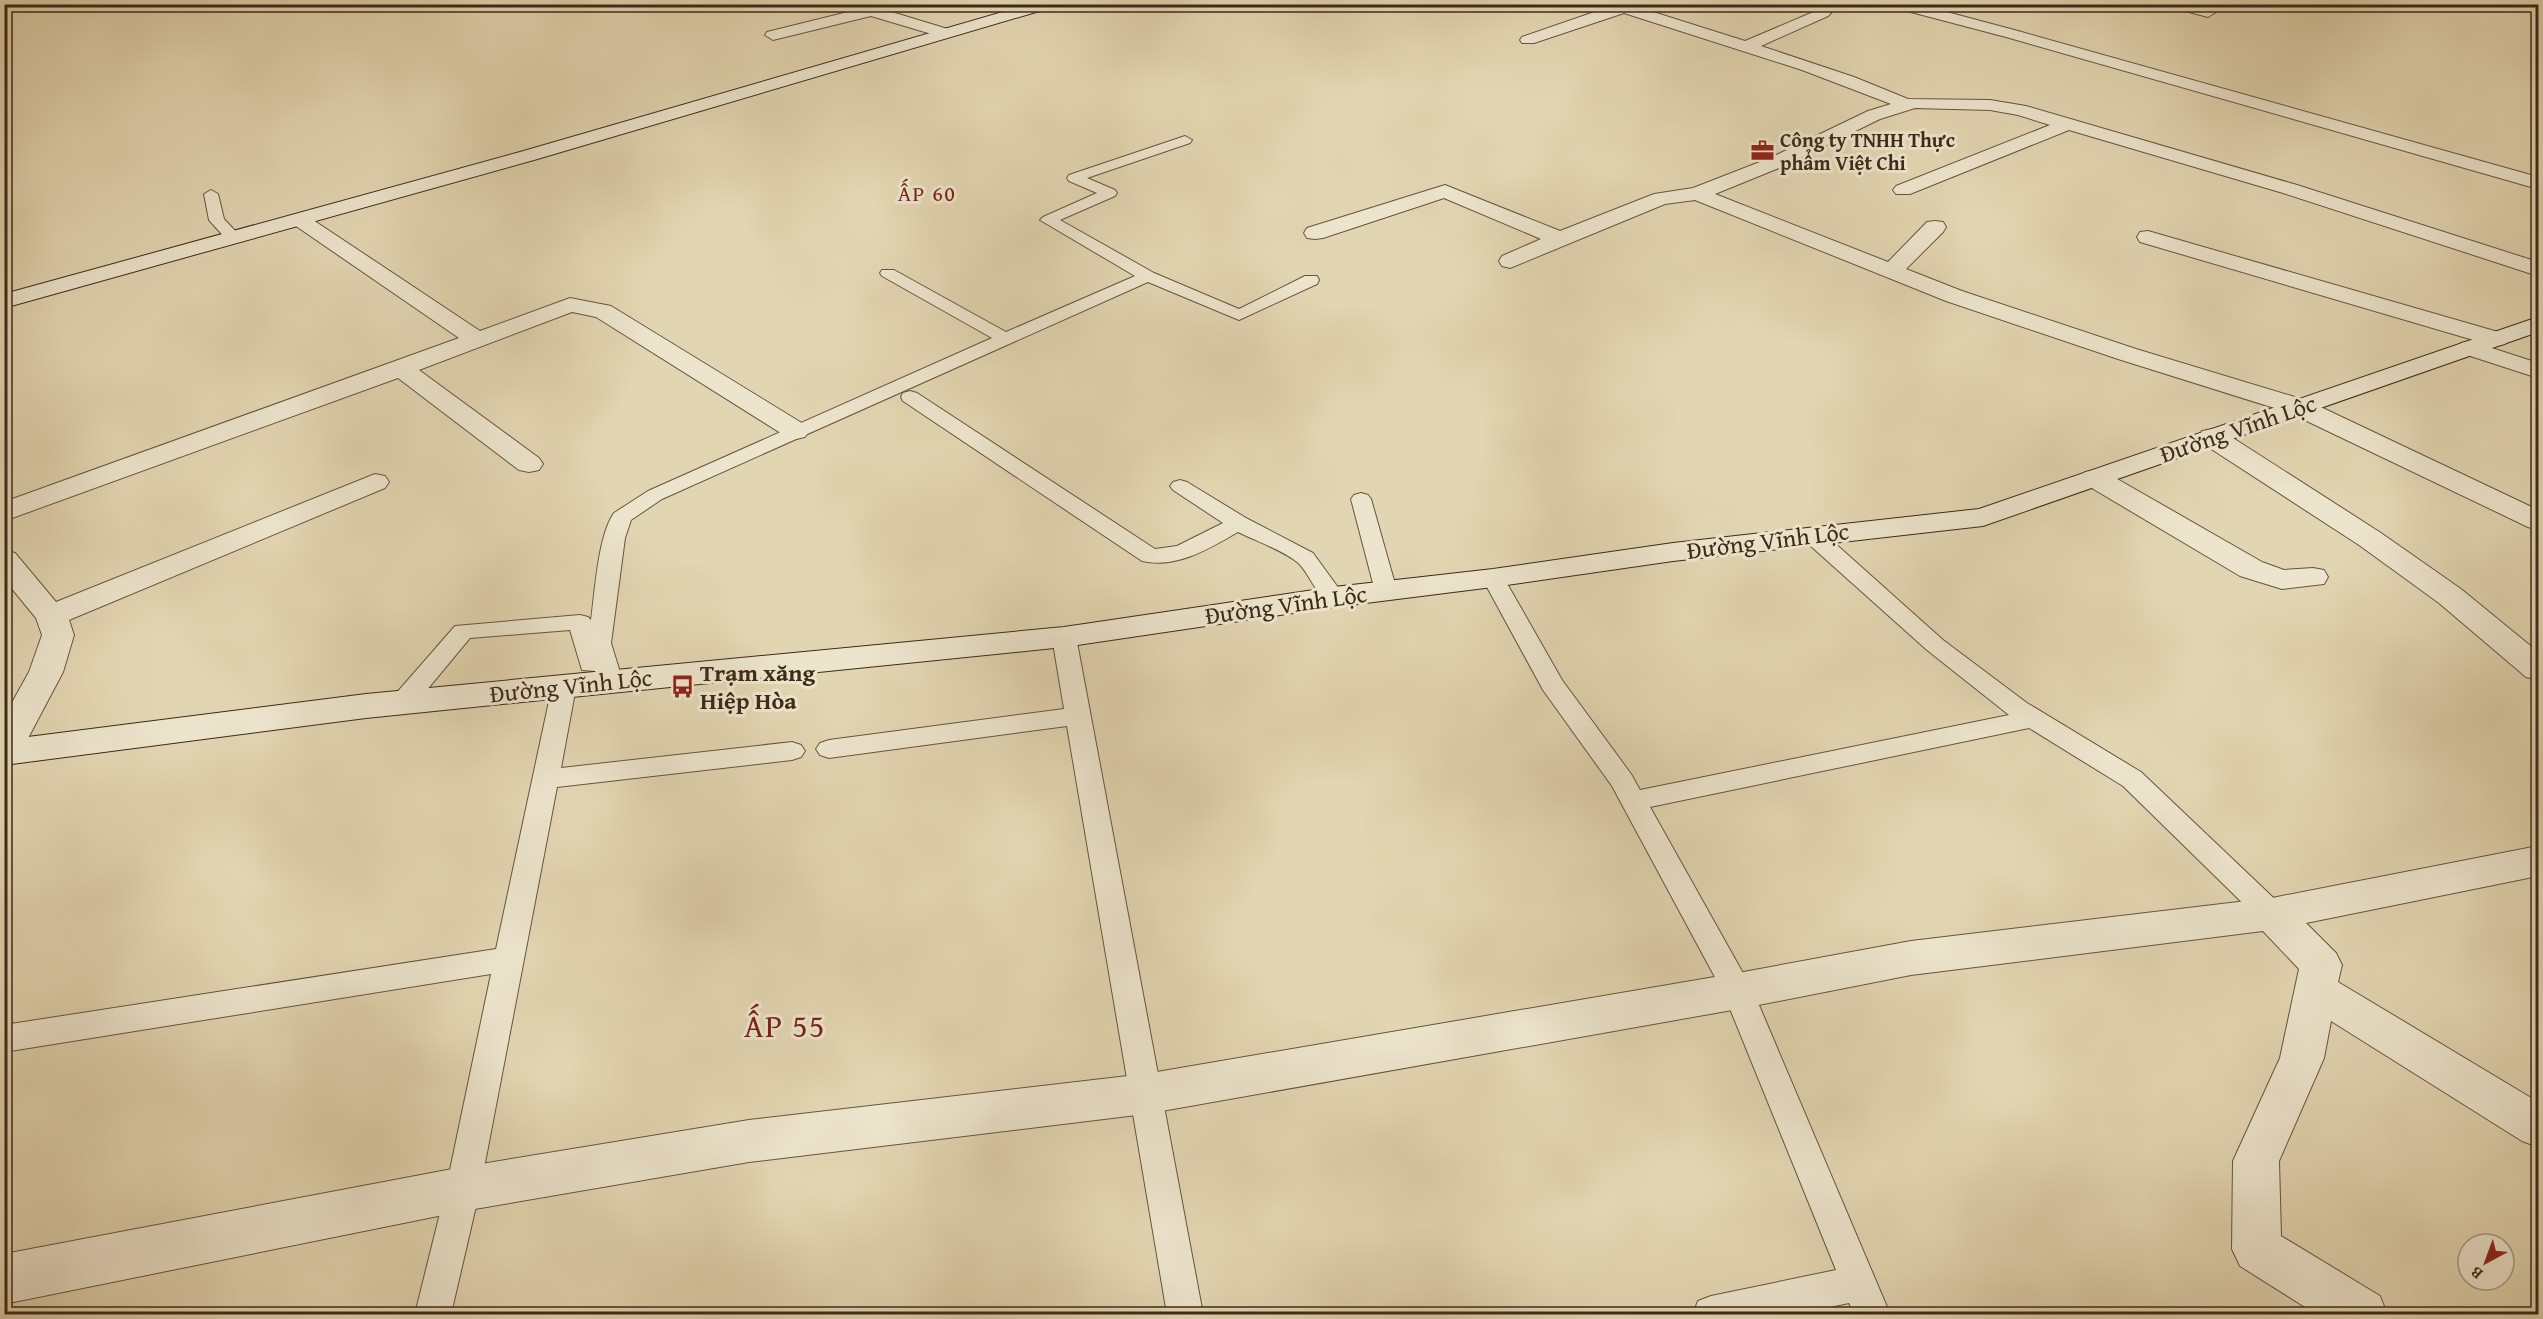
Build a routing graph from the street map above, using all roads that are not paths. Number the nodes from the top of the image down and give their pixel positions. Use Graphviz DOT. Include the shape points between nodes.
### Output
graph roads {
  1 [pos="855,4"];
  2 [pos="1897,4"];
  3 [pos="2175,4"];
  4 [pos="1038,5"];
  5 [pos="1615,6"];
  6 [pos="872,11"];
  7 [pos="2208,12"];
  8 [pos="1823,13"];
  9 [pos="945,33"];
  10 [pos="773,35"];
  11 [pos="1528,40"];
  12 [pos="1747,46"];
  13 [pos="1907,105"];
  14 [pos="2068,124"];
  15 [pos="1185,140"];
  16 [pos="2538,183"];
  17 [pos="1903,190"];
  18 [pos="211,194"];
  19 [pos="1697,194"];
  20 [pos="300,220"];
  21 [pos="1935,227"];
  22 [pos="1315,233"];
  23 [pos="233,237"];
  24 [pos="2148,237"];
  25 [pos="1559,239"];
  26 [pos="1510,261"];
  27 [pos="2538,269"];
  28 [pos="1892,271"];
  29 [pos="888,273"];
  30 [pos="1148,276"];
  31 [pos="1311,280"];
  32 [pos="4,301"];
  33 [pos="2538,324"];
  34 [pos="1004,338"];
  35 [pos="478,340"];
  36 [pos="2483,343"];
  37 [pos="401,368"];
  38 [pos="2538,371"];
  39 [pos="910,397"];
  40 [pos="2299,407"];
  41 [pos="796,431"];
  42 [pos="2212,438"];
  43 [pos="529,464"];
  44 [pos="2095,478"];
  45 [pos="375,482"];
  46 [pos="1180,486"];
  47 [pos="1361,499"];
  48 [pos="4,512"];
  49 [pos="2538,521"];
  50 [pos="1238,523"];
  51 [pos="1812,535"];
  52 [pos="4,559"];
  53 [pos="2313,577"];
  54 [pos="1493,578"];
  55 [pos="1386,591"];
  56 [pos="1334,597"];
  57 [pos="51,616"];
  58 [pos="1064,638"];
  59 [pos="2538,669"];
  60 [pos="604,683"];
  61 [pos="564,687"];
  62 [pos="402,703"];
  63 [pos="1078,716"];
  64 [pos="2034,718"];
  65 [pos="828,748"];
  66 [pos="4,751"];
  67 [pos="792,751"];
  68 [pos="546,779"];
  69 [pos="1633,801"];
  70 [pos="2538,861"];
  71 [pos="2272,914"];
  72 [pos="509,959"];
  73 [pos="2316,990"];
  74 [pos="1738,991"];
  75 [pos="4,1040"];
  76 [pos="1145,1094"];
  77 [pos="2538,1126"];
  78 [pos="463,1189"];
  79 [pos="4,1279"];
  80 [pos="1866,1299"];
  81 [pos="433,1314"];
  82 [pos="1185,1314"];
  83 [pos="1711,1314"];
  84 [pos="2362,1314"];
  1 -- 6 [label="lane"];
  2 -- 16 [label="street" via="1975,16"];
  3 -- 7 [label="street"];
  4 -- 9 [label="street"];
  5 -- 11 [label="street"];
  5 -- 12 [label="street"];
  6 -- 9 [label="street"];
  6 -- 10 [label="street"];
  8 -- 12 [label="street"];
  9 -- 20 [label="street"];
  12 -- 13 [label="street"];
  13 -- 14 [label="street" via="1990,105"];
  13 -- 19 [label="street" via="1874,115 1777,162"];
  14 -- 17 [label="street"];
  14 -- 27 [label="street" via="2290,189"];
  15 -- 30 [label="lane" via="1074,178 1110,192 1048,220"];
  18 -- 23 [label="lane" via="217,220"];
  19 -- 25 [label="street" via="1661,198"];
  19 -- 28 [label="street"];
  20 -- 23 [label="street"];
  20 -- 35 [label="street"];
  21 -- 28 [label="street"];
  22 -- 25 [label="street" via="1445,191"];
  23 -- 32 [label="street"];
  24 -- 36 [label="street"];
  25 -- 26 [label="street"];
  28 -- 40 [label="street" via="1954,296"];
  29 -- 34 [label="lane"];
  30 -- 31 [label="lane" via="1239,315"];
  30 -- 34 [label="lane"];
  33 -- 36 [label="street, Đường Vĩnh Lộc"];
  34 -- 41 [label="lane"];
  35 -- 37 [label="street"];
  35 -- 41 [label="street" via="570,305 603,311"];
  36 -- 38 [label="street"];
  36 -- 40 [label="street, Đường Vĩnh Lộc"];
  37 -- 43 [label="street"];
  37 -- 48 [label="street"];
  39 -- 50 [label="lane" via="1150,556 1183,554"];
  40 -- 42 [label="street, Đường Vĩnh Lộc"];
  40 -- 49 [label="street"];
  41 -- 60 [label="lane" via="655,495 621,517 614,538 599,643"];
  42 -- 44 [label="street, Đường Vĩnh Lộc"];
  42 -- 59 [label="street" via="2388,551"];
  44 -- 51 [label="street, Đường Vĩnh Lộc" via="1983,517"];
  44 -- 53 [label="street" via="2251,569 2282,580"];
  45 -- 57 [label="street"];
  46 -- 50 [label="lane"];
  47 -- 55 [label="lane"];
  50 -- 56 [label="lane" via="1305,558"];
  51 -- 54 [label="street, Đường Vĩnh Lộc"];
  51 -- 64 [label="lane" via="1935,645"];
  52 -- 57 [label="street"];
  54 -- 55 [label="street, Đường Vĩnh Lộc"];
  54 -- 69 [label="lane" via="1552,684"];
  55 -- 56 [label="street, Đường Vĩnh Lộc"];
  56 -- 58 [label="street, Đường Vĩnh Lộc"];
  57 -- 66 [label="street" via="58,635 46,672"];
  58 -- 60 [label="street, Đường Vĩnh Lộc"];
  58 -- 63 [label="lane"];
  60 -- 61 [label="street, Đường Vĩnh Lộc"];
  60 -- 62 [label="lane" via="580,622 463,631"];
  61 -- 62 [label="street, Đường Vĩnh Lộc"];
  61 -- 68 [label="lane"];
  62 -- 66 [label="street, Đường Vĩnh Lộc"];
  63 -- 65 [label="lane"];
  63 -- 76 [label="lane"];
  64 -- 69 [label="lane"];
  64 -- 71 [label="lane" via="2132,779"];
  67 -- 68 [label="lane"];
  68 -- 72 [label="lane"];
  69 -- 74 [label="lane"];
  70 -- 71 [label="street"];
  71 -- 73 [label="street" via="2321,965"];
  71 -- 74 [label="street" via="1911,958"];
  72 -- 75 [label="lane"];
  72 -- 78 [label="lane"];
  73 -- 77 [label="street"];
  73 -- 84 [label="street" via="2302,1058 2256,1161 2257,1249"];
  74 -- 76 [label="street"];
  74 -- 80 [label="lane"];
  76 -- 78 [label="street" via="749,1141"];
  76 -- 82 [label="lane"];
  78 -- 79 [label="street"];
  78 -- 81 [label="lane"];
  80 -- 83 [label="lane"];
}
